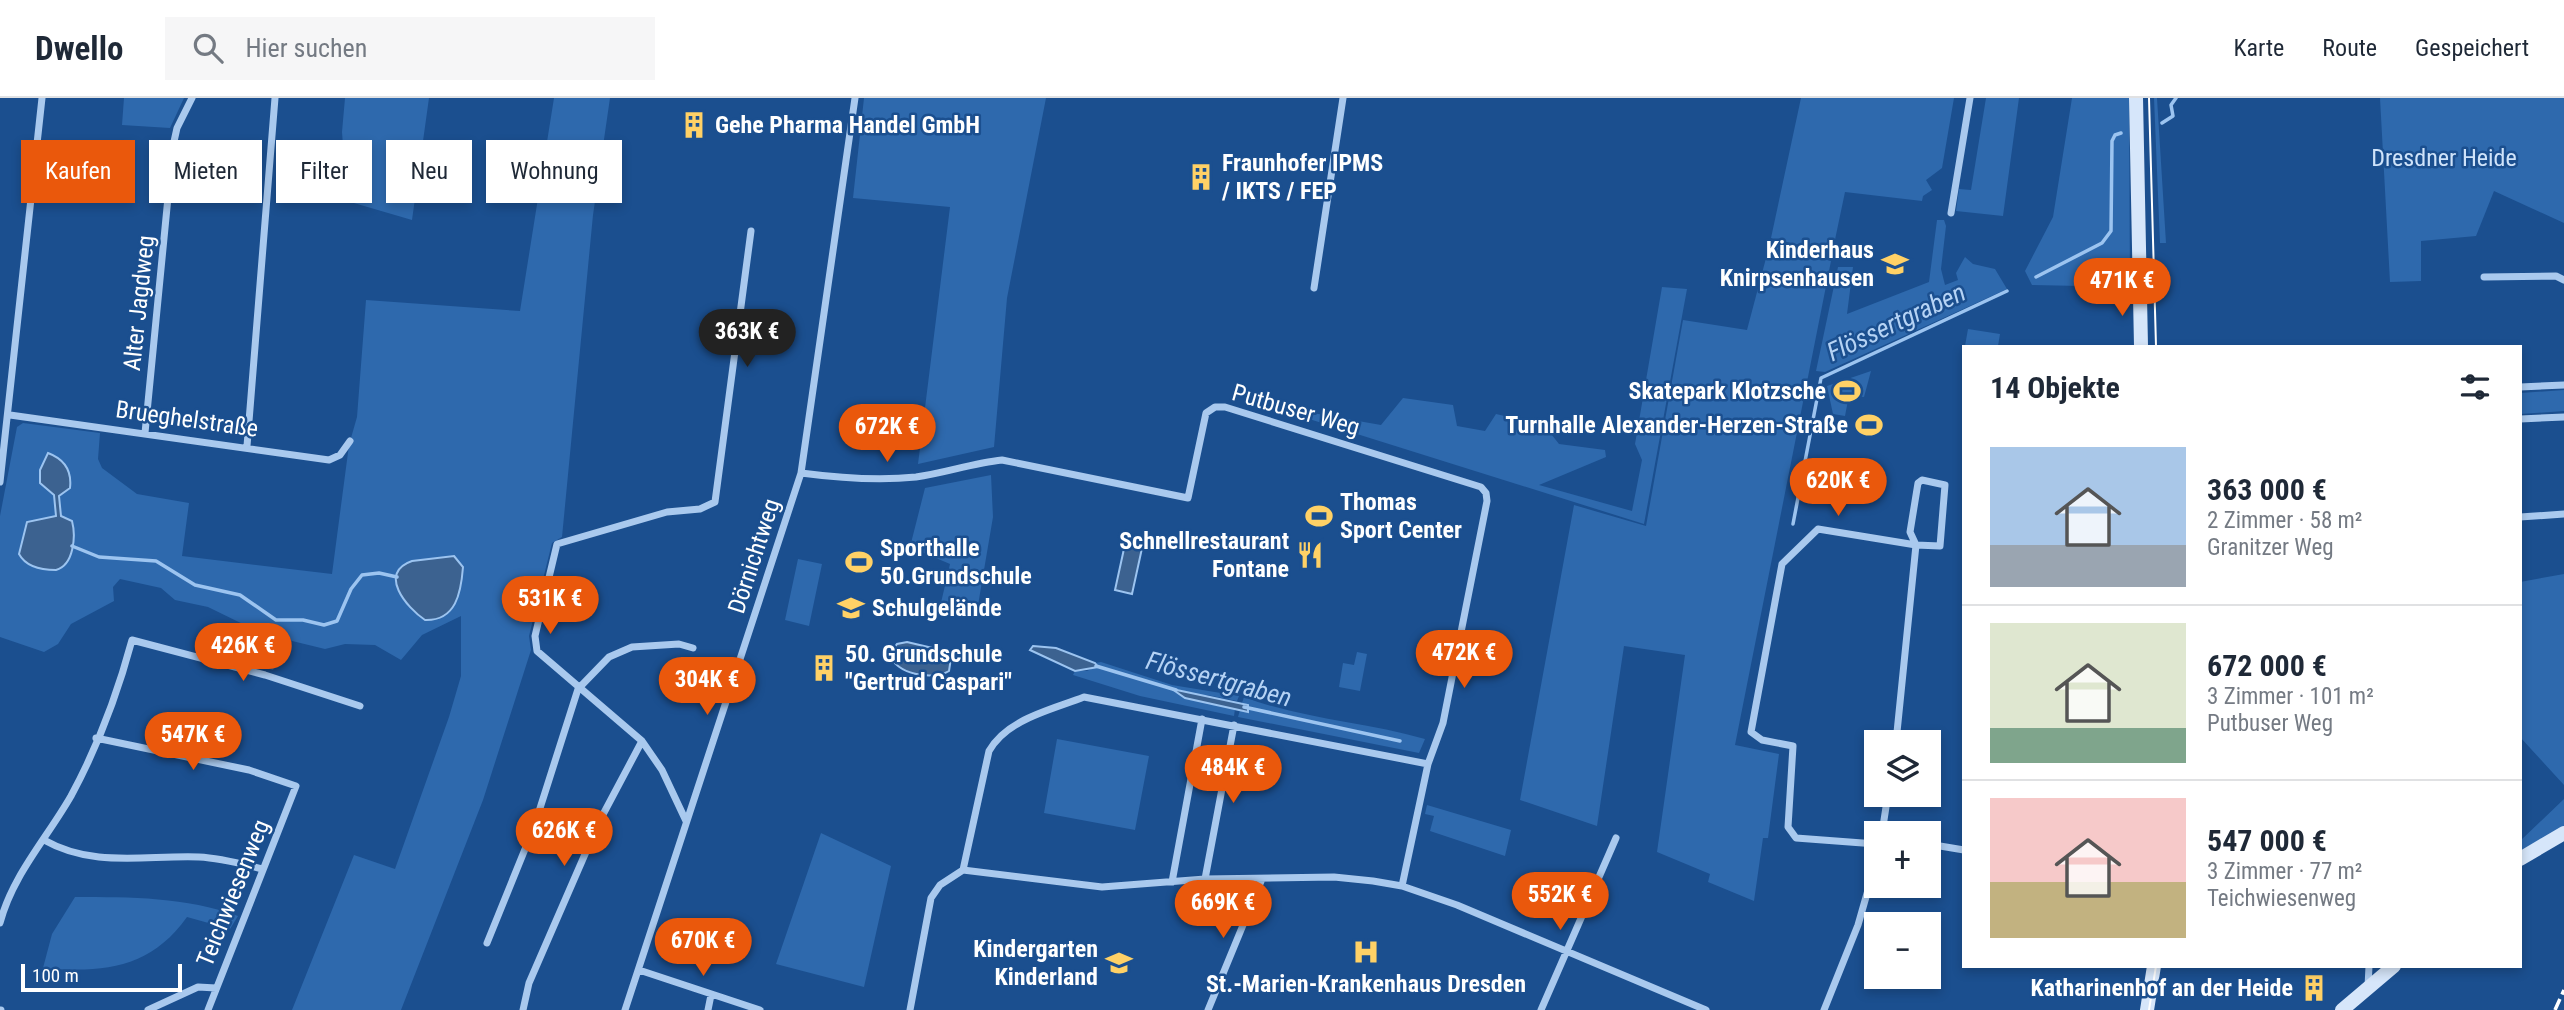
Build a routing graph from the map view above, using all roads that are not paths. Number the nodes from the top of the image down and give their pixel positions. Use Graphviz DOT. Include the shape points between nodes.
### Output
graph roads {
  1 [pos="42,98"];
  2 [pos="192,98"];
  3 [pos="275,98"];
  4 [pos="855,98"];
  5 [pos="1343,98"];
  6 [pos="1970,98"];
  7 [pos="2136,98"];
  8 [pos="1951,213"];
  9 [pos="751,231"];
  10 [pos="2484,278"];
  11 [pos="2564,280"];
  12 [pos="1314,288"];
  13 [pos="2141,345"];
  14 [pos="2564,385"];
  15 [pos="2522,387"];
  16 [pos="10,415"];
  17 [pos="2564,417"];
  18 [pos="2522,419"];
  19 [pos="145,433"];
  20 [pos="350,441"];
  21 [pos="247,446"];
  22 [pos="801,473"];
  23 [pos="0,482"];
  24 [pos="2564,514"];
  25 [pos="2522,517"];
  26 [pos="1916,545"];
  27 [pos="694,648"];
  28 [pos="578,689"];
  29 [pos="360,706"];
  30 [pos="1202,719"];
  31 [pos="1234,724"];
  32 [pos="1897,730"];
  33 [pos="96,738"];
  34 [pos="642,741"];
  35 [pos="1428,764"];
  36 [pos="687,822"];
  37 [pos="2564,832"];
  38 [pos="1616,838"];
  39 [pos="44,840"];
  40 [pos="1864,843"];
  41 [pos="1941,846"];
  42 [pos="1962,850"];
  43 [pos="2522,858"];
  44 [pos="263,869"];
  45 [pos="963,870"];
  46 [pos="1262,879"];
  47 [pos="1205,880"];
  48 [pos="1171,882"];
  49 [pos="1402,886"];
  50 [pos="1866,898"];
  51 [pos="0,923"];
  52 [pos="487,943"];
  53 [pos="1567,950"];
  54 [pos="2154,968"];
  55 [pos="2369,968"];
  56 [pos="2391,968"];
  57 [pos="639,970"];
  58 [pos="216,988"];
  59 [pos="2368,988"];
  60 [pos="711,995"];
  61 [pos="148,1010"];
  62 [pos="208,1010"];
  63 [pos="523,1010"];
  64 [pos="625,1010"];
  65 [pos="708,1010"];
  66 [pos="760,1010"];
  67 [pos="910,1010"];
  68 [pos="1208,1010"];
  69 [pos="1541,1010"];
  70 [pos="1706,1010"];
  71 [pos="1824,1010"];
  72 [pos="2147,1010"];
  73 [pos="2342,1010"];
  1 -- 16 [label="street"];
  2 -- 19 [label="street, Alter Jagdweg" via="173,146"];
  3 -- 21 [label="street"];
  4 -- 22 [label="street, Dörnichtweg"];
  5 -- 12 [label="street"];
  6 -- 8 [label="street"];
  7 -- 13 [label="main road"];
  9 -- 28 [label="street" via="715,502 557,544 535,636 537,651"];
  10 -- 11 [label="street" via="2556,275"];
  14 -- 15 [label="street"];
  16 -- 19 [label="street, Brueghelstraße"];
  16 -- 23 [label="street"];
  17 -- 18 [label="street"];
  19 -- 21 [label="street, Brueghelstraße"];
  20 -- 21 [label="street, Brueghelstraße" via="340,455 328,460"];
  22 -- 35 [label="street, Putbuser Weg" via="891,478 1002,460 1188,498 1206,413 1225,407 1481,487 1487,501 1443,723"];
  22 -- 36 [label="street, Dörnichtweg"];
  24 -- 25 [label="street"];
  26 -- 26 [label="street" via="1940,547 1945,485 1938,482 1918,483 1910,532"];
  26 -- 32 [label="street"];
  26 -- 40 [label="street" via="1818,529 1782,564 1751,733 1793,746 1791,834"];
  27 -- 28 [label="street" via="679,644 632,647 609,657"];
  28 -- 34 [label="street"];
  28 -- 52 [label="street" via="534,827"];
  29 -- 33 [label="street" via="132,640"];
  30 -- 31 [label="street"];
  30 -- 45 [label="street" via="1083,697 1009,729 989,751"];
  30 -- 48 [label="street"];
  31 -- 35 [label="street"];
  31 -- 47 [label="street"];
  33 -- 39 [label="street" via="72,794"];
  33 -- 44 [label="street, Teichwiesenweg" via="238,767 296,786"];
  34 -- 36 [label="street" via="663,770"];
  34 -- 63 [label="street" via="599,822 529,983"];
  35 -- 49 [label="street"];
  36 -- 57 [label="street, Dörnichtweg"];
  37 -- 43 [label="main road"];
  38 -- 53 [label="street"];
  39 -- 44 [label="street" via="93,858 200,857"];
  39 -- 51 [label="street" via="18,879"];
  41 -- 42 [label="street"];
  44 -- 58 [label="street, Teichwiesenweg"];
  45 -- 48 [label="street" via="1093,887"];
  45 -- 67 [label="street" via="940,885 931,898"];
  46 -- 47 [label="street"];
  46 -- 49 [label="street" via="1334,877"];
  46 -- 68 [label="street"];
  47 -- 48 [label="street"];
  49 -- 53 [label="street"];
  50 -- 71 [label="street"];
  53 -- 69 [label="street"];
  53 -- 70 [label="street"];
  54 -- 72 [label="main road"];
  55 -- 59 [label="street"];
  56 -- 59 [label="main road"];
  57 -- 60 [label="street"];
  57 -- 64 [label="street, Dörnichtweg"];
  58 -- 61 [label="street" via="198,987"];
  58 -- 62 [label="street, Teichwiesenweg"];
  59 -- 73 [label="main road"];
  60 -- 65 [label="street"];
  60 -- 66 [label="street"];
}
